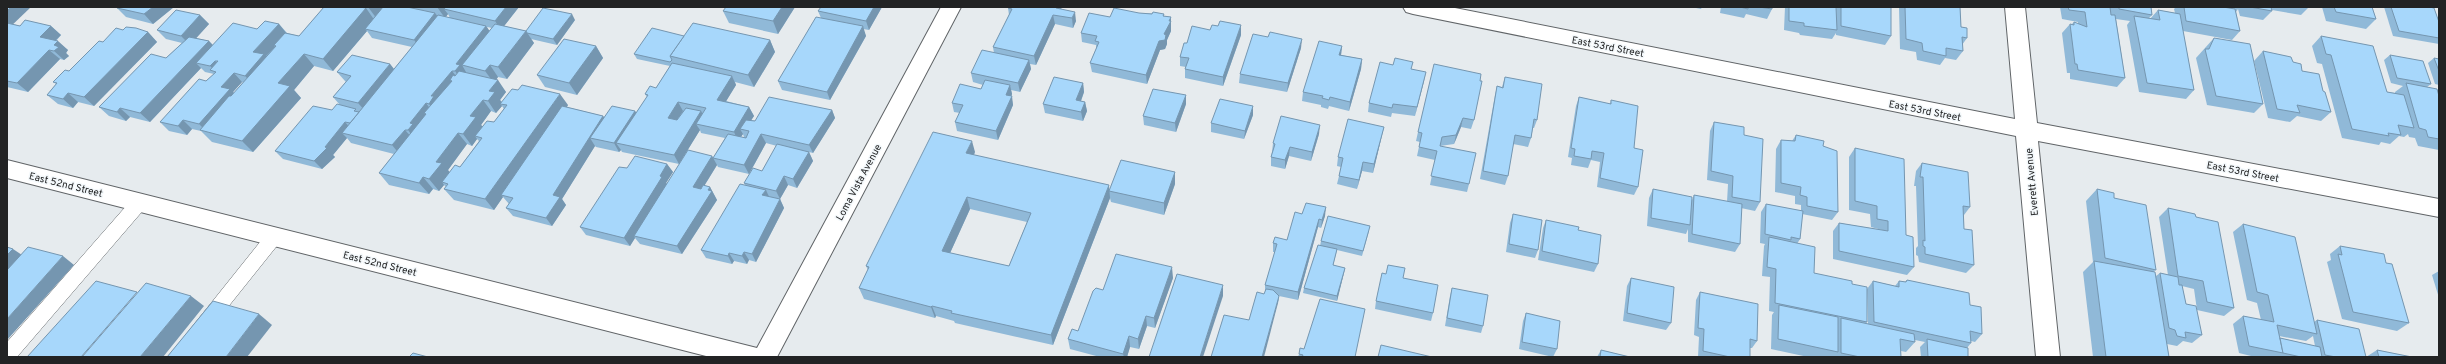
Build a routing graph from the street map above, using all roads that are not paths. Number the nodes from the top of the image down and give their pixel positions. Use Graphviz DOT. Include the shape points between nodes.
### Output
graph roads {
  1 [pos="951,7"];
  2 [pos="1412,7"];
  3 [pos="2015,7"];
  4 [pos="2027,130"];
  5 [pos="7,169"];
  6 [pos="140,202"];
  7 [pos="2439,208"];
  8 [pos="274,237"];
  9 [pos="7,355"];
  10 [pos="177,357"];
  11 [pos="752,357"];
  12 [pos="765,357"];
  13 [pos="2048,357"];
  1 -- 12 [label="street, Loma Vista Avenue"];
  2 -- 4 [label="street, East 53rd Street"];
  3 -- 4 [label="street, Everett Avenue"];
  4 -- 7 [label="street, East 53rd Street"];
  4 -- 13 [label="street, Everett Avenue"];
  5 -- 6 [label="street, East 52nd Street"];
  6 -- 8 [label="street, East 52nd Street"];
  6 -- 9 [label="lane"];
  8 -- 10 [label="lane"];
  8 -- 11 [label="street, East 52nd Street"];
}
